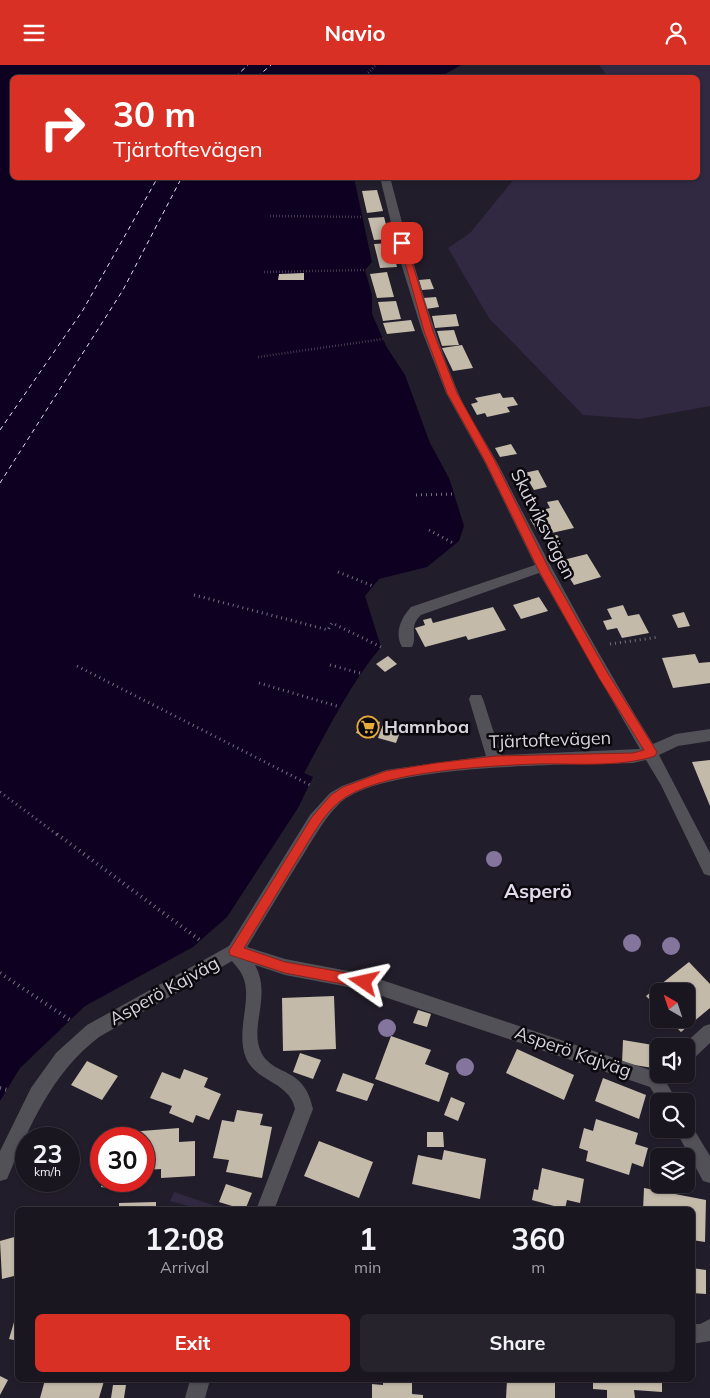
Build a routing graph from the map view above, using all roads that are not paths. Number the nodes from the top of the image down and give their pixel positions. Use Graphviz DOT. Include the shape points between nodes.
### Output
graph roads {
  1 [pos="386,180"];
  2 [pos="543,567"];
  3 [pos="406,643"];
  4 [pos="476,699"];
  5 [pos="710,735"];
  6 [pos="651,752"];
  7 [pos="496,761"];
  8 [pos="710,869"];
  9 [pos="235,951"];
  10 [pos="710,1032"];
  11 [pos="695,1046"];
  12 [pos="650,1074"];
  13 [pos="689,1138"];
  14 [pos="0,1172"];
  15 [pos="710,1175"];
  16 [pos="266,1207"];
  17 [pos="710,1329"];
  18 [pos="695,1334"];
  19 [pos="199,1382"];
  20 [pos="195,1398"];
  1 -- 2 [label="street, Skutviksvägen" via="428,331 452,393"];
  2 -- 3 [label="street" via="416,611 408,618"];
  2 -- 6 [label="street, Skutviksvägen"];
  4 -- 7 [label="street"];
  5 -- 6 [label="street, Tjärtoftevägen" via="676,739"];
  6 -- 7 [label="street, Tjärtoftevägen" via="633,757"];
  6 -- 8 [label="street, Skutviksvägen"];
  7 -- 9 [label="street, Tjärtoftevägen" via="386,776 335,798 316,820"];
  9 -- 12 [label="street, Asperö Kajväg" via="285,967 364,982"];
  9 -- 14 [label="street, Asperö Kajväg" via="78,1041 51,1070"];
  9 -- 16 [label="street" via="253,980 251,1038 254,1057 291,1083 303,1098 304,1109"];
  10 -- 11 [label="street"];
  13 -- 15 [label="street"];
  17 -- 18 [label="street" via="703,1334"];
  19 -- 20 [label="street"];
}
